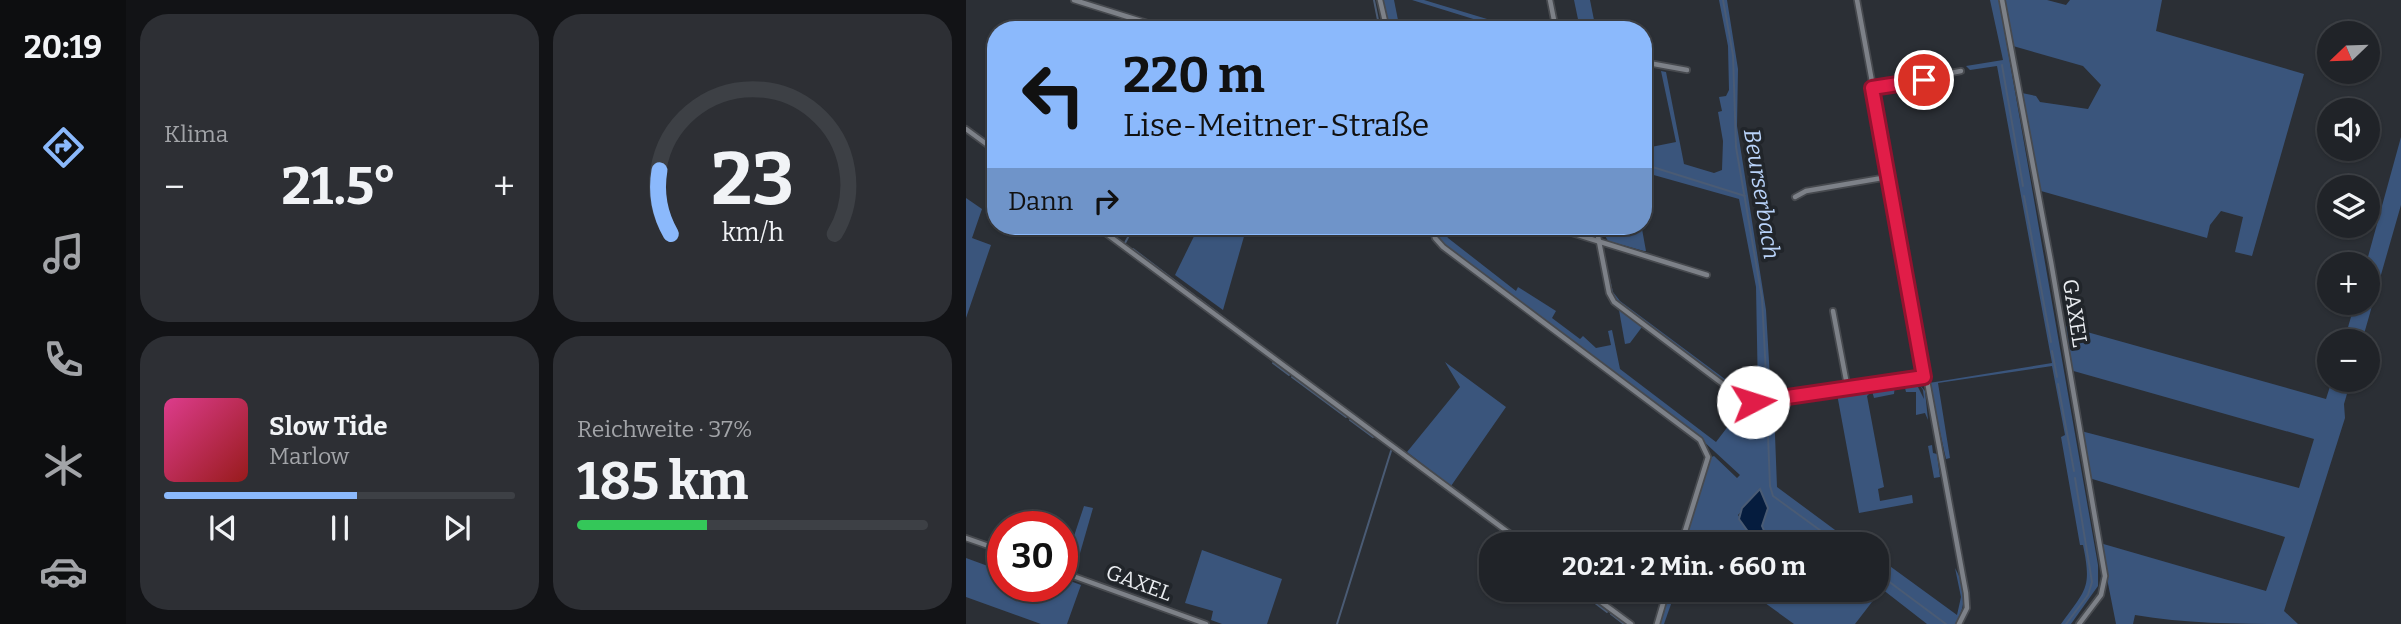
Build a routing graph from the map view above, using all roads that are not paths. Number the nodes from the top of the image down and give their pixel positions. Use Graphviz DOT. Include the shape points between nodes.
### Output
graph roads {
  1 [pos="1074,0"];
  2 [pos="1380,0"];
  3 [pos="1550,0"];
  4 [pos="1857,0"];
  5 [pos="2002,0"];
  6 [pos="1141,21"];
  7 [pos="1385,21"];
  8 [pos="1554,21"];
  9 [pos="1652,65"];
  10 [pos="1687,70"];
  11 [pos="1961,71"];
  12 [pos="1872,88"];
  13 [pos="966,129"];
  14 [pos="987,144"];
  15 [pos="1888,177"];
  16 [pos="1796,197"];
  17 [pos="1108,235"];
  18 [pos="1434,235"];
  19 [pos="1581,235"];
  20 [pos="1598,235"];
  21 [pos="1599,240"];
  22 [pos="1707,275"];
  23 [pos="1833,311"];
  24 [pos="1924,377"];
  25 [pos="1848,390"];
  26 [pos="1508,532"];
  27 [pos="1685,532"];
  28 [pos="966,538"];
  29 [pos="987,545"];
  30 [pos="1078,578"];
  31 [pos="1601,602"];
  32 [pos="1663,602"];
  33 [pos="1962,623"];
  34 [pos="1206,624"];
  35 [pos="1631,624"];
  36 [pos="1657,624"];
  37 [pos="2079,624"];
  1 -- 6 [label="street"];
  2 -- 7 [label="street"];
  3 -- 8 [label="street"];
  4 -- 12 [label="street"];
  5 -- 37 [label="street, GAXEL" via="2105,576 2101,595"];
  9 -- 10 [label="street"];
  11 -- 12 [label="street"];
  12 -- 15 [label="street"];
  13 -- 14 [label="street"];
  15 -- 16 [label="street" via="1806,191"];
  15 -- 24 [label="street"];
  17 -- 26 [label="street"];
  18 -- 27 [label="street" via="1443,247 1700,440 1707,457"];
  19 -- 21 [label="street"];
  20 -- 21 [label="street"];
  21 -- 22 [label="street"];
  21 -- 25 [label="street" via="1614,302 1744,400 1766,402"];
  23 -- 25 [label="street"];
  24 -- 25 [label="street"];
  24 -- 33 [label="street" via="1966,593"];
  28 -- 29 [label="street"];
  30 -- 34 [label="street, GAXEL"];
  31 -- 35 [label="street"];
  32 -- 36 [label="street"];
}
